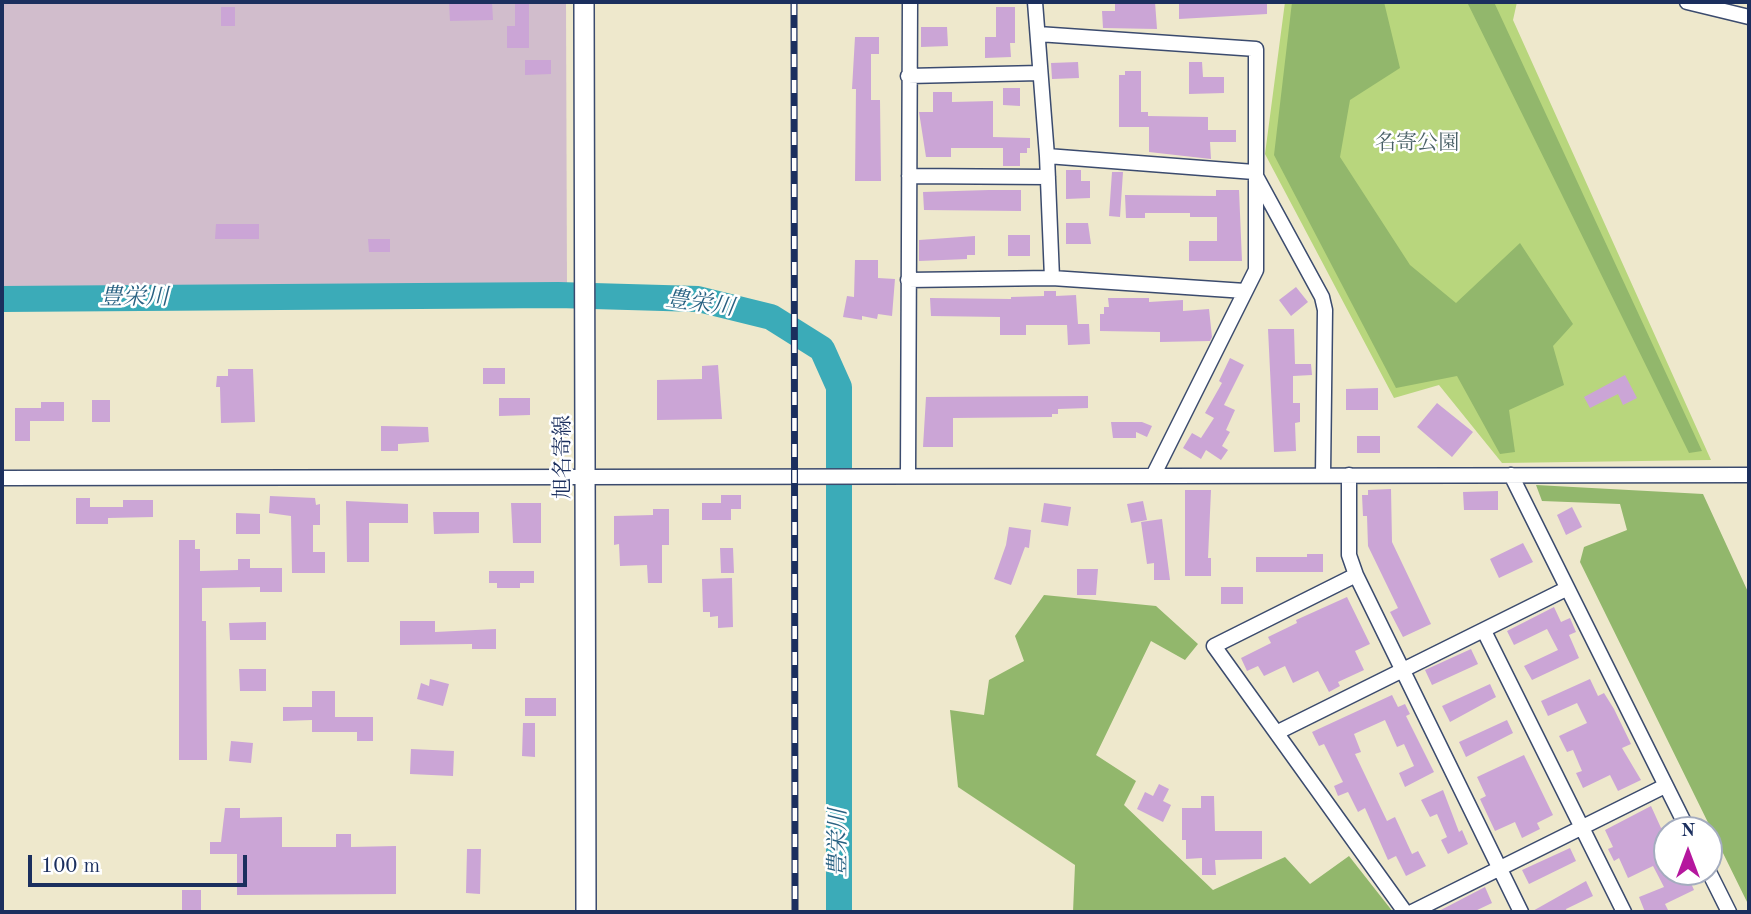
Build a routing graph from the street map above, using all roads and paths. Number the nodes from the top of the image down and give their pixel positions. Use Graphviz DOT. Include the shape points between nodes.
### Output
graph roads {
  1 [pos="584,2"];
  2 [pos="910,2"];
  3 [pos="1035,2"];
  4 [pos="1688,2"];
  5 [pos="1749,17"];
  6 [pos="1038,34"];
  7 [pos="1040,73"];
  8 [pos="908,76"];
  9 [pos="1047,156"];
  10 [pos="1254,172"];
  11 [pos="909,176"];
  12 [pos="1048,177"];
  13 [pos="1052,278"];
  14 [pos="908,280"];
  15 [pos="1245,291"];
  16 [pos="1154,474"];
  17 [pos="908,475"];
  18 [pos="1324,475"];
  19 [pos="1349,475"];
  20 [pos="1511,475"];
  21 [pos="1749,475"];
  22 [pos="586,476"];
  23 [pos="2,478"];
  24 [pos="1356,575"];
  25 [pos="1566,589"];
  26 [pos="1484,631"];
  27 [pos="1402,670"];
  28 [pos="1278,732"];
  29 [pos="1665,786"];
  30 [pos="1681,816"];
  31 [pos="1582,827"];
  32 [pos="1500,870"];
  33 [pos="1716,886"];
  34 [pos="586,912"];
  35 [pos="1405,912"];
  36 [pos="1412,912"];
  37 [pos="1521,912"];
  38 [pos="1624,912"];
  39 [pos="1730,912"];
  1 -- 22 [label="main road, 旭名寄線"];
  2 -- 8 [label="street"];
  3 -- 6 [label="street"];
  4 -- 5 [label="street"];
  6 -- 7 [label="street"];
  6 -- 10 [label="street" via="1256,49"];
  7 -- 8 [label="street"];
  7 -- 9 [label="street"];
  8 -- 11 [label="street"];
  9 -- 10 [label="street"];
  9 -- 12 [label="street"];
  10 -- 15 [label="street" via="1256,270"];
  10 -- 18 [label="street" via="1322,297"];
  11 -- 12 [label="street"];
  11 -- 14 [label="street"];
  12 -- 13 [label="street"];
  13 -- 14 [label="street"];
  13 -- 15 [label="street"];
  14 -- 17 [label="street"];
  15 -- 16 [label="street"];
  16 -- 17 [label="street"];
  16 -- 18 [label="street"];
  17 -- 22 [label="street"];
  18 -- 19 [label="street"];
  19 -- 20 [label="street"];
  19 -- 24 [label="street" via="1349,555"];
  20 -- 21 [label="street"];
  20 -- 25 [label="street"];
  22 -- 23 [label="street"];
  22 -- 34 [label="main road, 旭名寄線"];
  24 -- 27 [label="street"];
  24 -- 28 [label="street" via="1214,646"];
  25 -- 26 [label="street"];
  25 -- 29 [label="street"];
  26 -- 27 [label="street"];
  26 -- 31 [label="street"];
  27 -- 28 [label="street"];
  27 -- 32 [label="street"];
  28 -- 35 [label="street"];
  29 -- 30 [label="street"];
  29 -- 31 [label="street"];
  31 -- 32 [label="street"];
  31 -- 38 [label="street"];
  32 -- 36 [label="street"];
  32 -- 37 [label="street"];
  33 -- 39 [label="street"];
}
